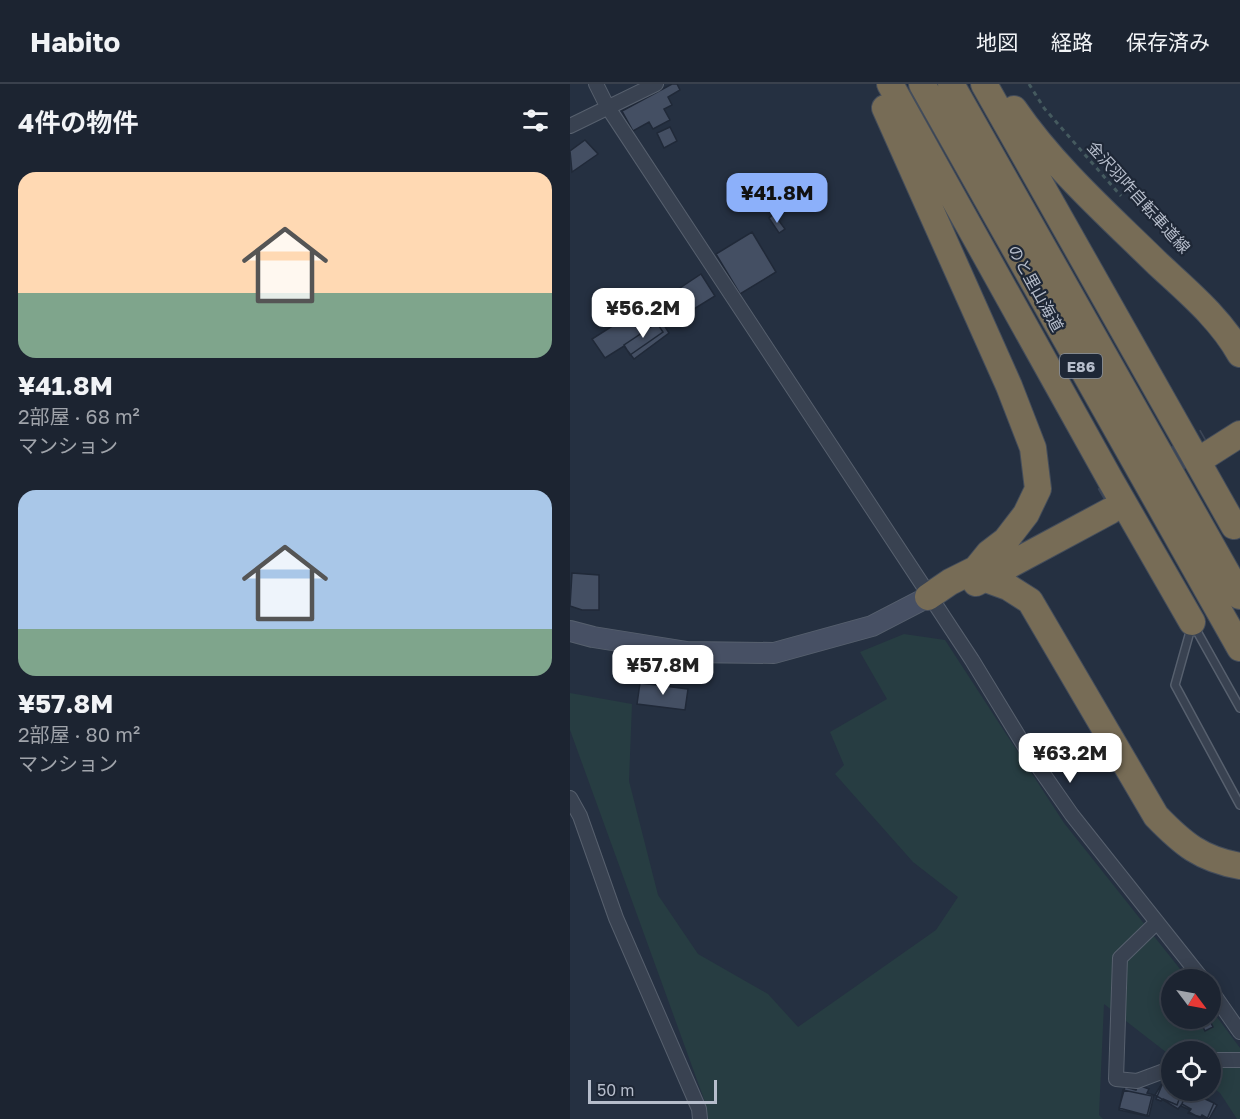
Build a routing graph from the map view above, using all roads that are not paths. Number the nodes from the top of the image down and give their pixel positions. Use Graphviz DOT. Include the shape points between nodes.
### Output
graph roads {
  1 [pos="597,84"];
  2 [pos="656,84"];
  3 [pos="874,84"];
  4 [pos="890,84"];
  5 [pos="922,84"];
  6 [pos="951,84"];
  7 [pos="984,84"];
  8 [pos="997,84"];
  9 [pos="607,106"];
  10 [pos="570,126"];
  11 [pos="1240,354"];
  12 [pos="1240,432"];
  13 [pos="1207,448"];
  14 [pos="1107,506"];
  15 [pos="1237,528"];
  16 [pos="981,574"];
  17 [pos="928,597"];
  18 [pos="1240,597"];
  19 [pos="1192,622"];
  20 [pos="570,631"];
  21 [pos="1240,648"];
  22 [pos="1240,708"];
  23 [pos="570,798"];
  24 [pos="1240,805"];
  25 [pos="1240,866"];
  26 [pos="1157,922"];
  27 [pos="1194,969"];
  28 [pos="1221,1005"];
  29 [pos="1240,1032"];
  30 [pos="1221,1059"];
  31 [pos="1240,1060"];
  32 [pos="1161,1072"];
  33 [pos="700,1119"];
  1 -- 9 [label="street"];
  2 -- 9 [label="street"];
  3 -- 16 [label="highway" via="1033,448 1038,489 1026,514 1006,540 989,553"];
  4 -- 19 [label="highway"];
  5 -- 21 [label="highway, のと里山海道 / E86"];
  6 -- 18 [label="highway, のと里山海道 / E86"];
  7 -- 15 [label="highway"];
  8 -- 11 [label="highway" via="1027,128 1206,309"];
  9 -- 10 [label="street"];
  9 -- 17 [label="street"];
  12 -- 13 [label="highway" via="1230,429"];
  14 -- 16 [label="highway"];
  16 -- 17 [label="highway" via="953,593"];
  16 -- 25 [label="highway" via="1030,601 1156,816 1181,842 1216,862"];
  17 -- 20 [label="street" via="872,626 774,653 687,652"];
  17 -- 26 [label="street" via="1072,815"];
  19 -- 22 [label="lane"];
  19 -- 24 [label="lane" via="1174,685"];
  23 -- 33 [label="street"];
  26 -- 27 [label="street"];
  26 -- 32 [label="street" via="1120,958 1116,1078 1137,1081"];
  28 -- 29 [label="street"];
  30 -- 31 [label="street"];
}
